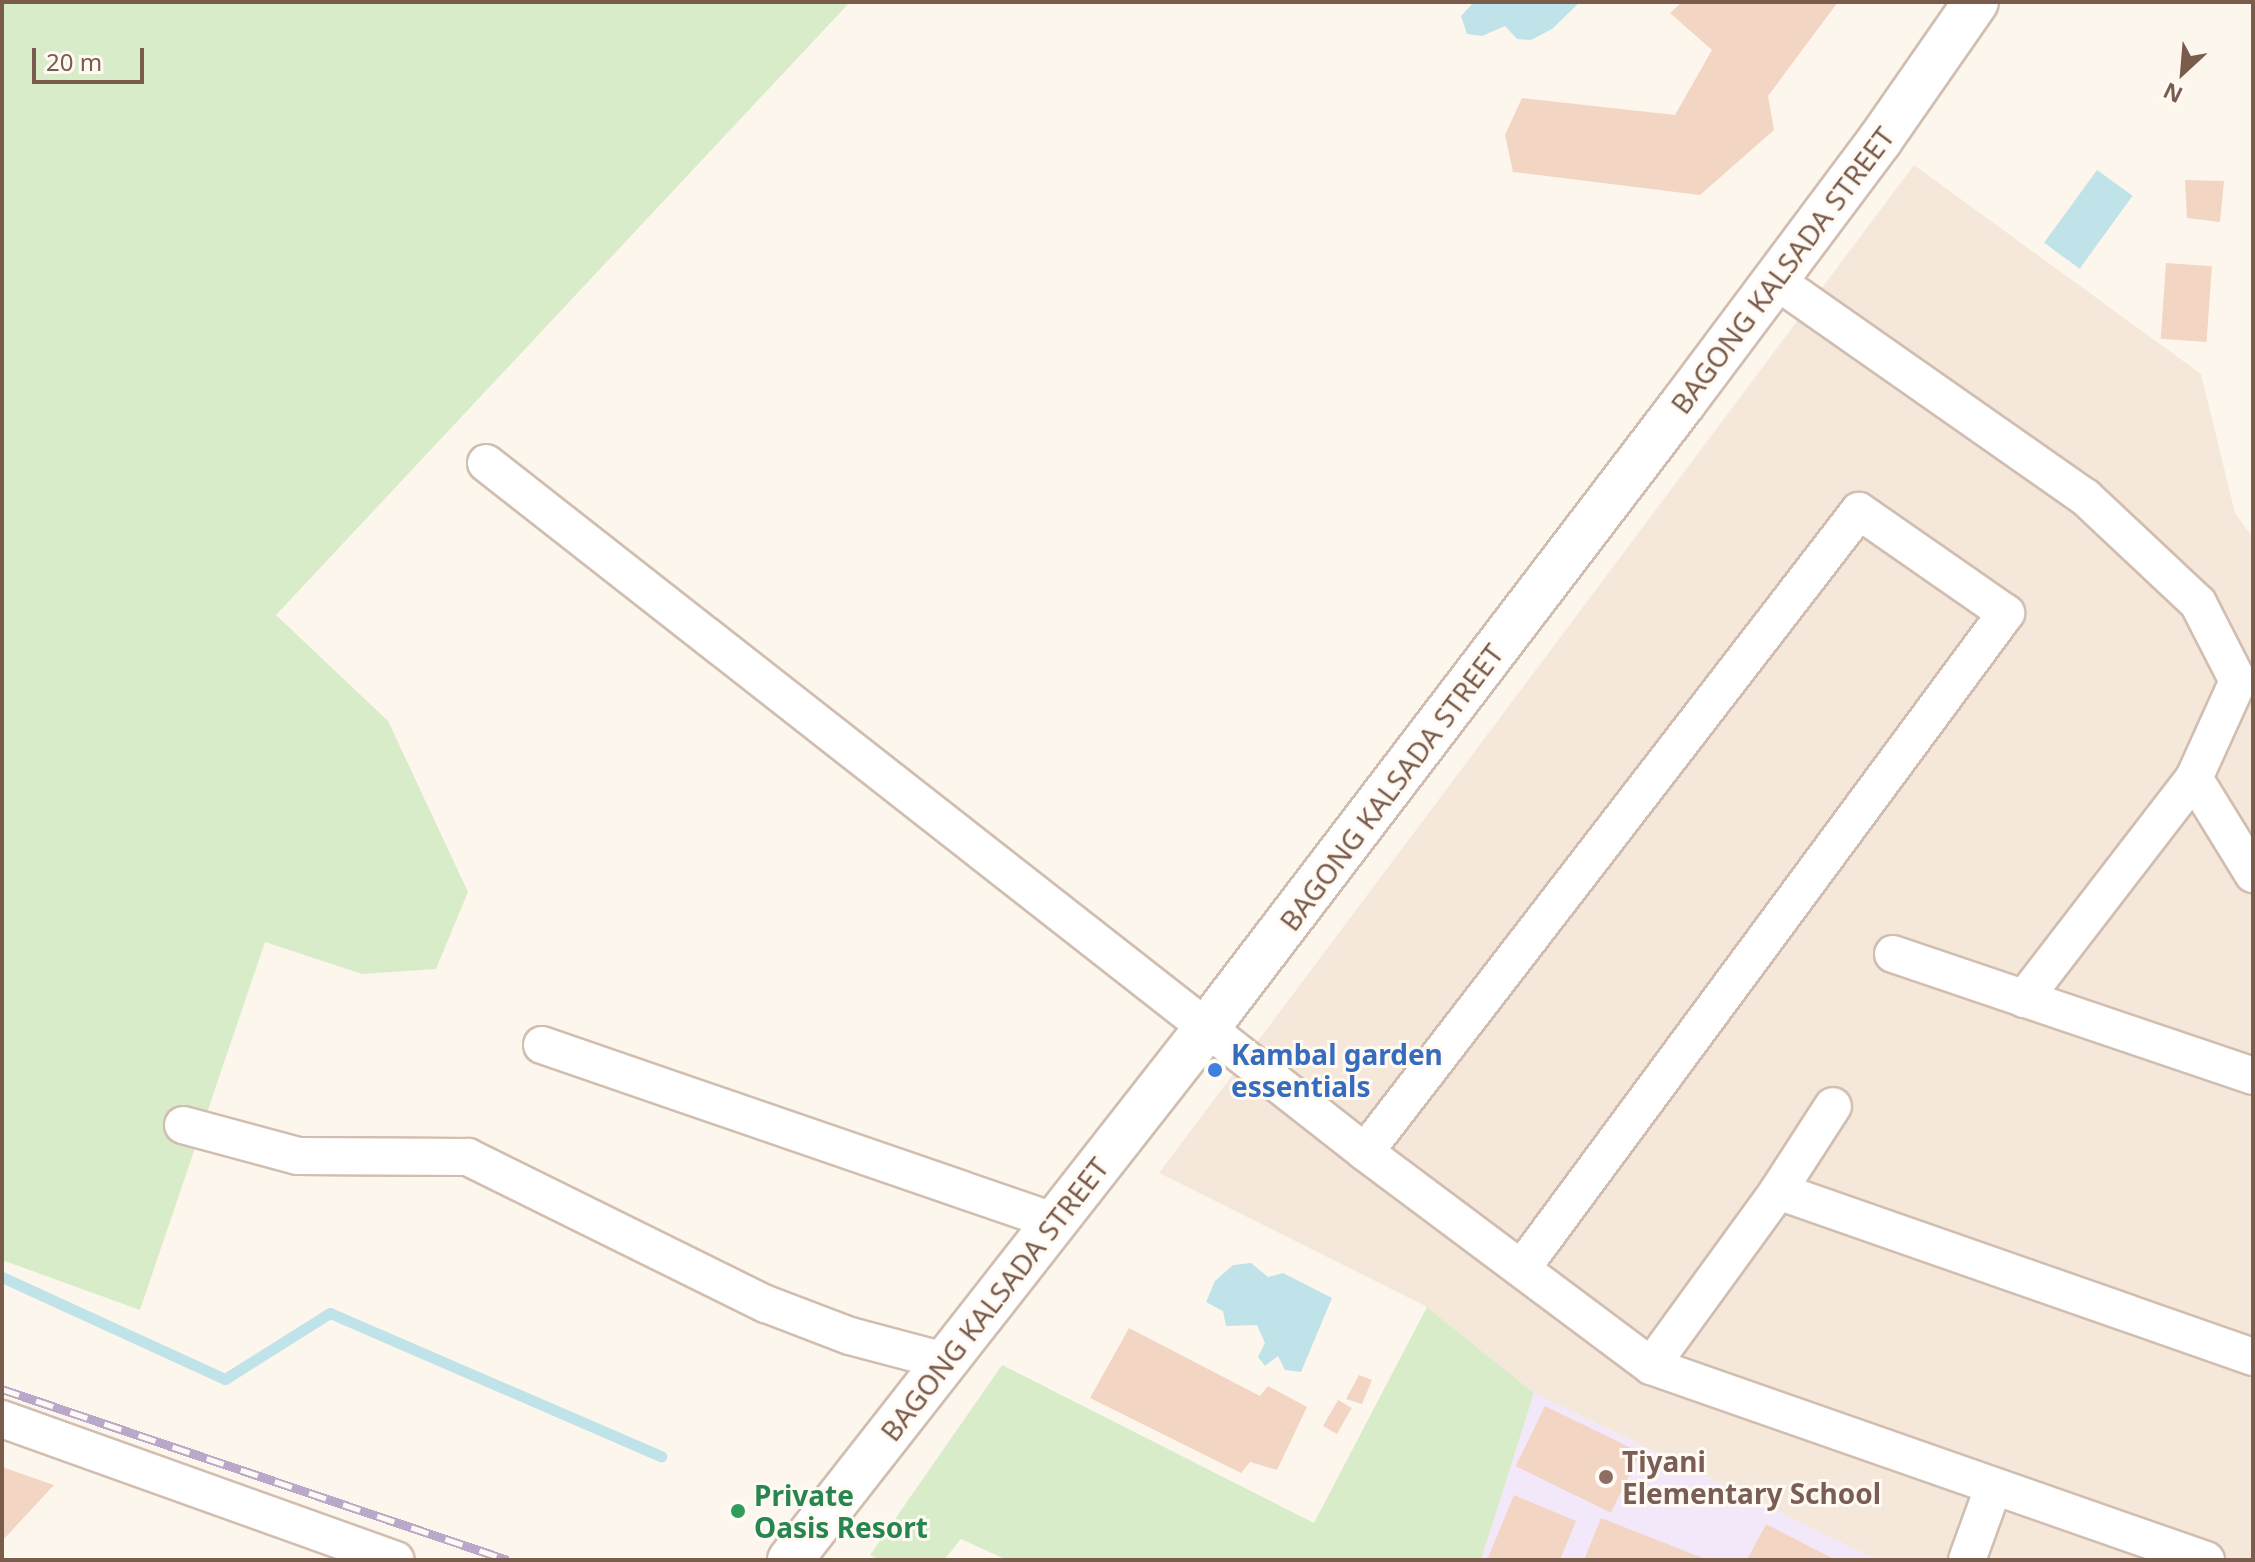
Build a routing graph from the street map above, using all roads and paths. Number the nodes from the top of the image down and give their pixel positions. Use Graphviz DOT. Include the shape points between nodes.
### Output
graph roads {
  1 [pos="1976,2"];
  2 [pos="1775,280"];
  3 [pos="486,463"];
  4 [pos="2194,778"];
  5 [pos="2253,874"];
  6 [pos="1893,954"];
  7 [pos="2024,999"];
  8 [pos="1209,1025"];
  9 [pos="542,1045"];
  10 [pos="2253,1076"];
  11 [pos="1833,1106"];
  12 [pos="183,1125"];
  13 [pos="1365,1152"];
  14 [pos="1778,1191"];
  15 [pos="1053,1221"];
  16 [pos="1522,1268"];
  17 [pos="2253,1357"];
  18 [pos="948,1362"];
  19 [pos="1651,1366"];
  20 [pos="2,1419"];
  21 [pos="1993,1488"];
  22 [pos="396,1560"];
  23 [pos="790,1560"];
  24 [pos="1967,1560"];
  25 [pos="2206,1560"];
  1 -- 2 [label="street, BAGONG KALSADA STREET"];
  2 -- 4 [label="street" via="2085,497 2198,603 2238,681"];
  2 -- 8 [label="street, BAGONG KALSADA STREET"];
  3 -- 8 [label="street"];
  4 -- 5 [label="street"];
  4 -- 7 [label="street"];
  6 -- 7 [label="street"];
  7 -- 10 [label="street"];
  8 -- 13 [label="street"];
  8 -- 15 [label="street, BAGONG KALSADA STREET"];
  9 -- 15 [label="street"];
  11 -- 14 [label="street"];
  12 -- 18 [label="street" via="298,1156 468,1157 766,1304 850,1336"];
  13 -- 16 [label="street"];
  13 -- 16 [label="street" via="1859,511 2006,613"];
  14 -- 17 [label="street"];
  14 -- 19 [label="street"];
  15 -- 18 [label="street, BAGONG KALSADA STREET"];
  16 -- 19 [label="street"];
  18 -- 23 [label="street, BAGONG KALSADA STREET"];
  19 -- 21 [label="street"];
  20 -- 22 [label="street"];
  21 -- 24 [label="street"];
  21 -- 25 [label="street"];
}
